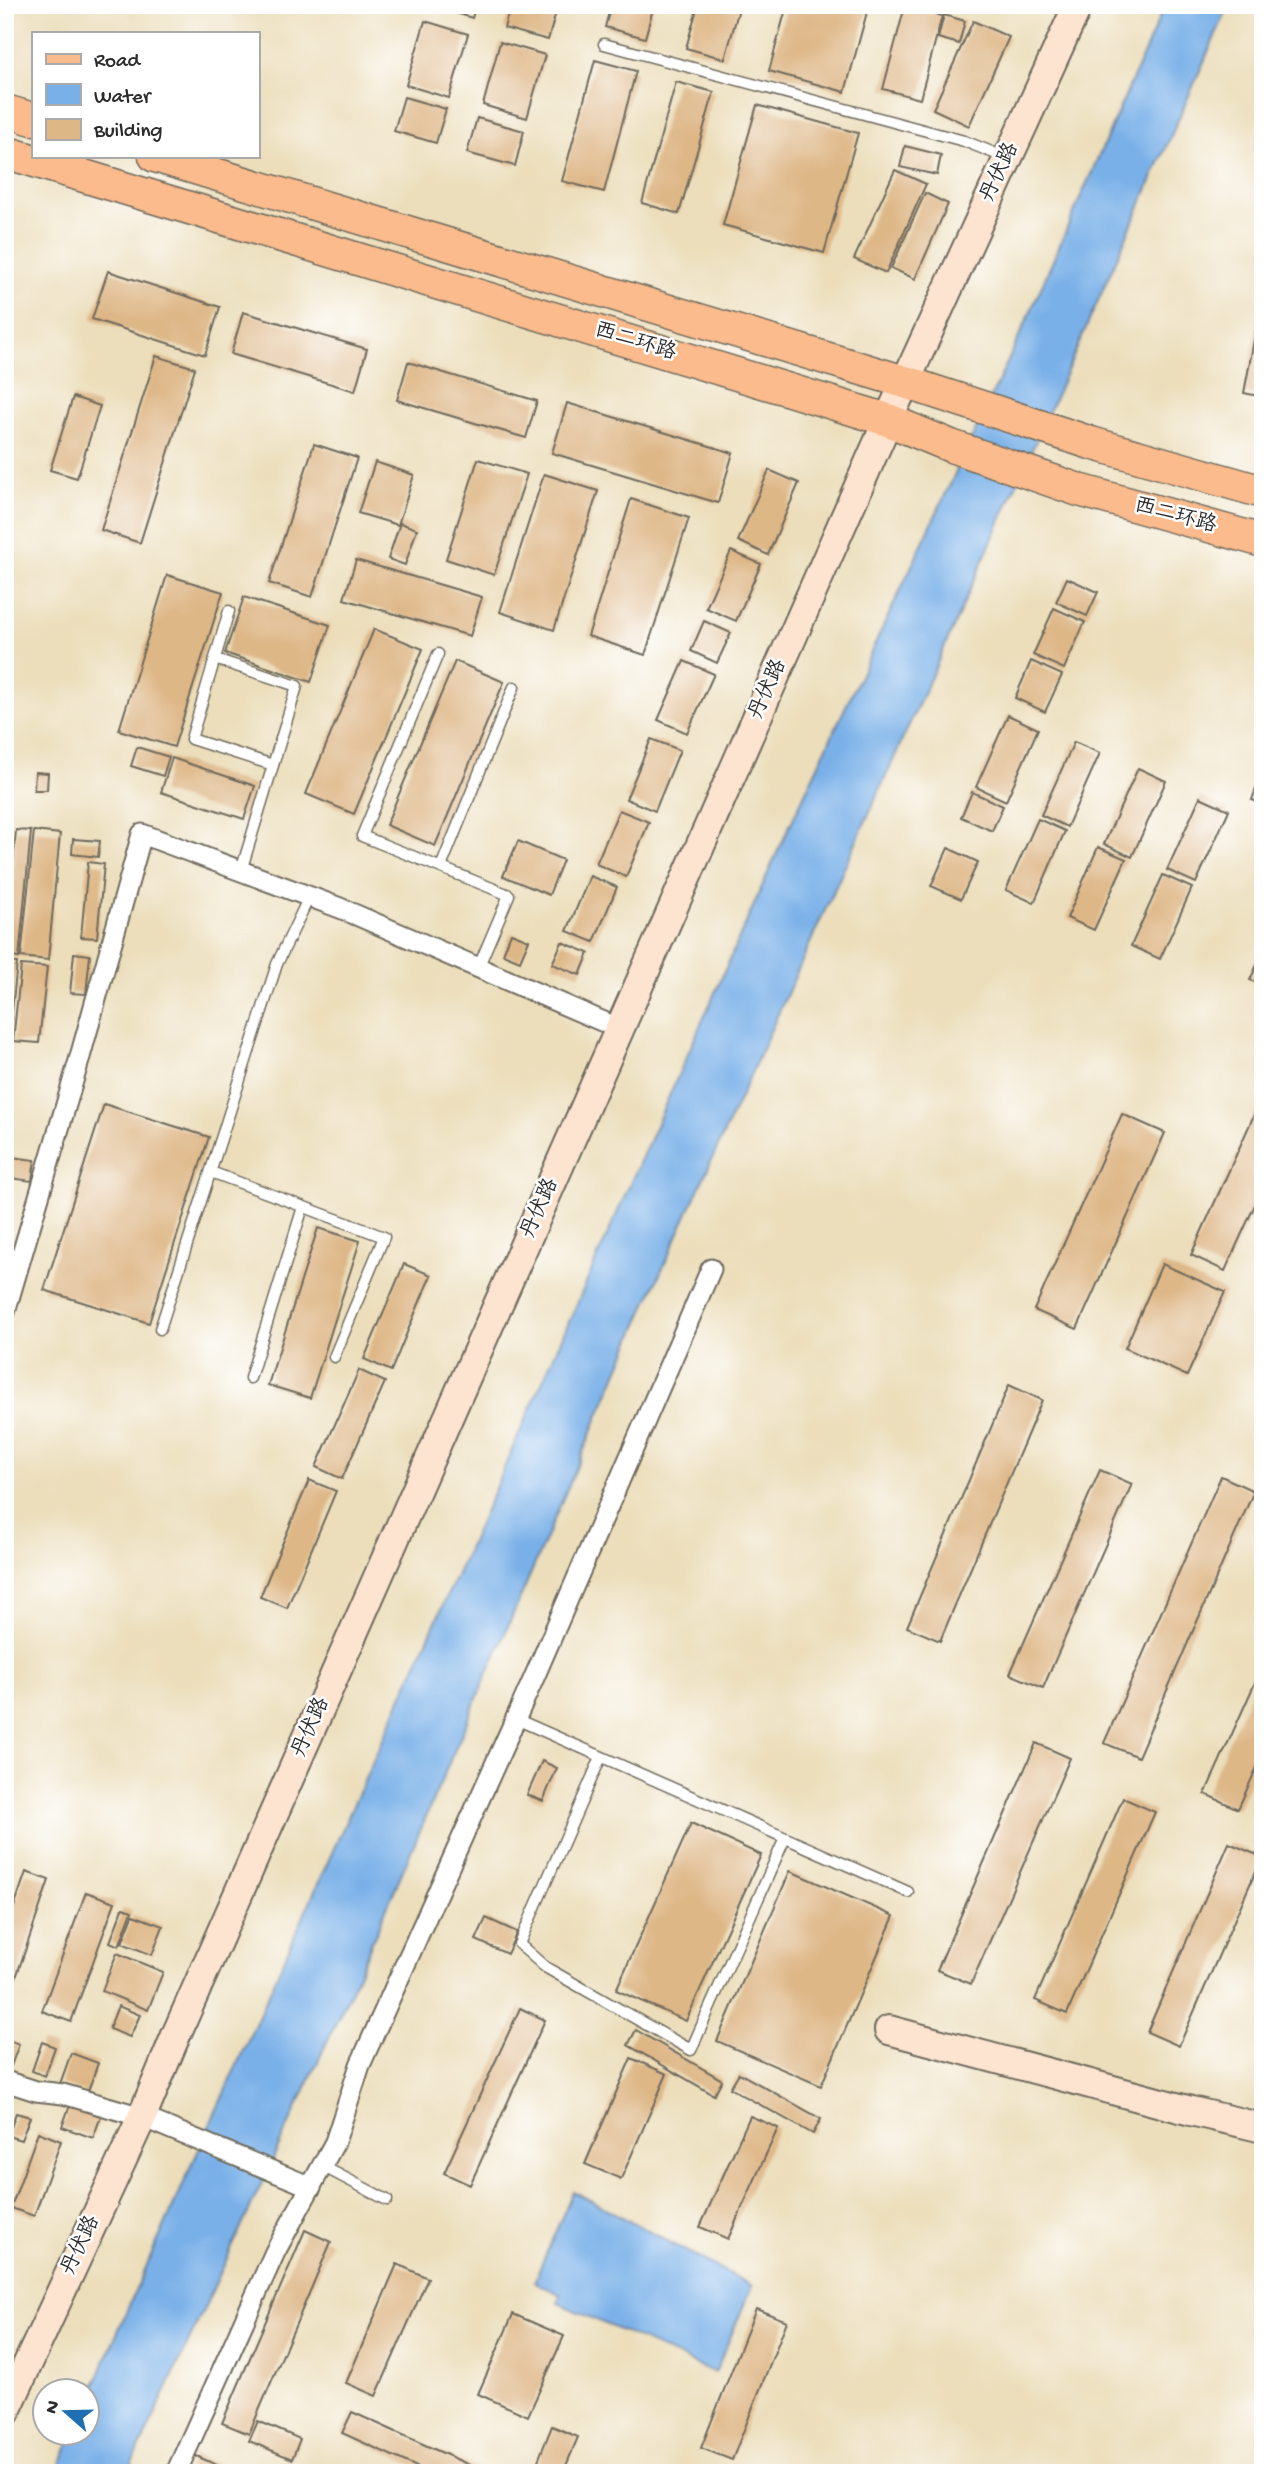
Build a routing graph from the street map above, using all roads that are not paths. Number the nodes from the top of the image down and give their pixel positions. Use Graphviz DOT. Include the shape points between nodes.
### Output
graph roads {
  1 [pos="1078,5"];
  2 [pos="604,44"];
  3 [pos="5,111"];
  4 [pos="32,119"];
  5 [pos="5,152"];
  6 [pos="162,158"];
  7 [pos="1008,158"];
  8 [pos="905,382"];
  9 [pos="888,420"];
  10 [pos="1263,492"];
  11 [pos="1263,541"];
  12 [pos="229,611"];
  13 [pos="438,653"];
  14 [pos="215,659"];
  15 [pos="514,687"];
  16 [pos="273,765"];
  17 [pos="441,867"];
  18 [pos="241,871"];
  19 [pos="309,897"];
  20 [pos="478,968"];
  21 [pos="620,1029"];
  22 [pos="211,1172"];
  23 [pos="303,1207"];
  24 [pos="711,1269"];
  25 [pos="5,1312"];
  26 [pos="160,1329"];
  27 [pos="334,1357"];
  28 [pos="250,1378"];
  29 [pos="516,1719"];
  30 [pos="601,1757"];
  31 [pos="785,1838"];
  32 [pos="908,1892"];
  33 [pos="889,2030"];
  34 [pos="5,2081"];
  35 [pos="142,2117"];
  36 [pos="1263,2128"];
  37 [pos="322,2166"];
  38 [pos="311,2187"];
  39 [pos="387,2200"];
  40 [pos="5,2413"];
  41 [pos="176,2473"];
  1 -- 7 [label="main road, 丹伏路"];
  2 -- 7 [label="lane" via="964,141"];
  3 -- 4 [label="main road"];
  5 -- 9 [label="main road, 西二环路"];
  6 -- 8 [label="main road, 西二环路"];
  7 -- 8 [label="main road, 丹伏路"];
  8 -- 9 [label="main road, 丹伏路"];
  8 -- 10 [label="main road, 西二环路" via="1091,443"];
  9 -- 11 [label="main road, 西二环路" via="1079,490"];
  9 -- 21 [label="main road, 丹伏路"];
  12 -- 14 [label="lane"];
  13 -- 17 [label="lane" via="362,836"];
  14 -- 16 [label="lane" via="297,686"];
  14 -- 16 [label="lane" via="191,739"];
  15 -- 17 [label="lane"];
  16 -- 18 [label="lane"];
  17 -- 20 [label="lane" via="509,895"];
  18 -- 19 [label="street"];
  18 -- 25 [label="street" via="142,834"];
  19 -- 20 [label="street"];
  19 -- 22 [label="lane" via="278,964"];
  20 -- 21 [label="street"];
  21 -- 35 [label="main road, 丹伏路"];
  22 -- 23 [label="lane"];
  22 -- 26 [label="lane"];
  23 -- 27 [label="lane" via="384,1237"];
  23 -- 28 [label="lane"];
  24 -- 29 [label="street"];
  29 -- 30 [label="lane"];
  29 -- 37 [label="street" via="360,2065 335,2142"];
  30 -- 31 [label="lane"];
  30 -- 31 [label="lane" via="519,1944 545,1966 691,2050"];
  31 -- 32 [label="lane"];
  33 -- 36 [label="main road"];
  34 -- 35 [label="street"];
  35 -- 38 [label="street"];
  35 -- 40 [label="main road, 丹伏路"];
  37 -- 38 [label="street"];
  37 -- 39 [label="lane"];
  38 -- 41 [label="street" via="275,2252"];
}
